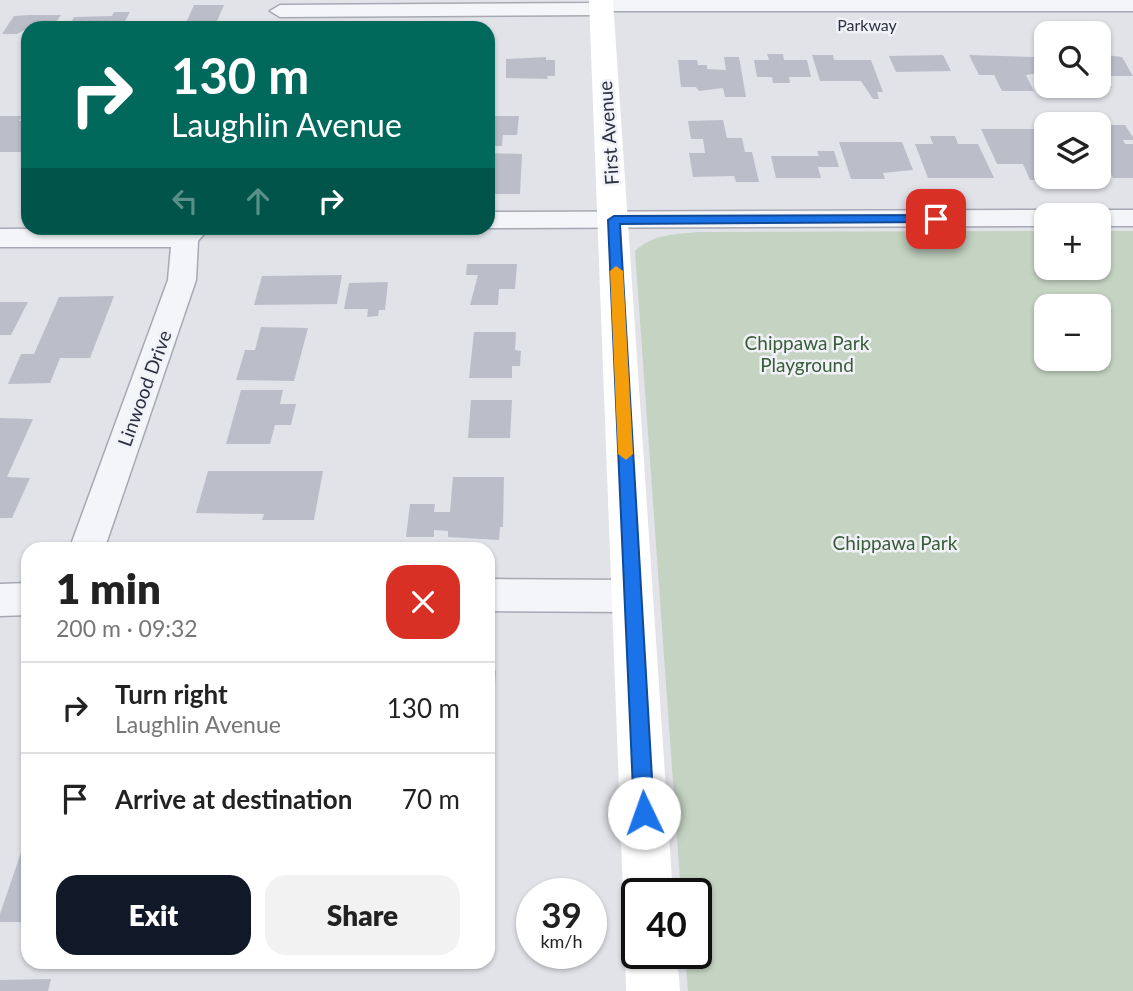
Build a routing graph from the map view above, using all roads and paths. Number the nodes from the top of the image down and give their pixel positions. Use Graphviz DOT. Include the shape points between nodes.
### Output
graph roads {
  1 [pos="1133,5"];
  2 [pos="601,10"];
  3 [pos="279,13"];
  4 [pos="918,15"];
  5 [pos="1133,24"];
  6 [pos="1034,218"];
  7 [pos="1111,218"];
  8 [pos="1133,218"];
  9 [pos="495,220"];
  10 [pos="614,220"];
  11 [pos="115,235"];
  12 [pos="191,235"];
  13 [pos="0,238"];
  14 [pos="89,542"];
  15 [pos="495,595"];
  16 [pos="633,596"];
  17 [pos="21,598"];
  18 [pos="0,600"];
  19 [pos="647,878"];
  20 [pos="652,969"];
  21 [pos="653,991"];
  1 -- 4 [label="street, Parkway"];
  2 -- 3 [label="street, Parkway"];
  2 -- 4 [label="street, Parkway"];
  2 -- 10 [label="street, First Avenue"];
  4 -- 5 [label="street, Parkway"];
  6 -- 10 [label="street"];
  7 -- 8 [label="street"];
  9 -- 10 [label="street"];
  10 -- 16 [label="street, First Avenue"];
  11 -- 13 [label="street"];
  12 -- 14 [label="street, Linwood Drive" via="182,280"];
  15 -- 16 [label="street"];
  16 -- 19 [label="street, First Avenue"];
  17 -- 18 [label="street"];
  20 -- 21 [label="street"];
}
